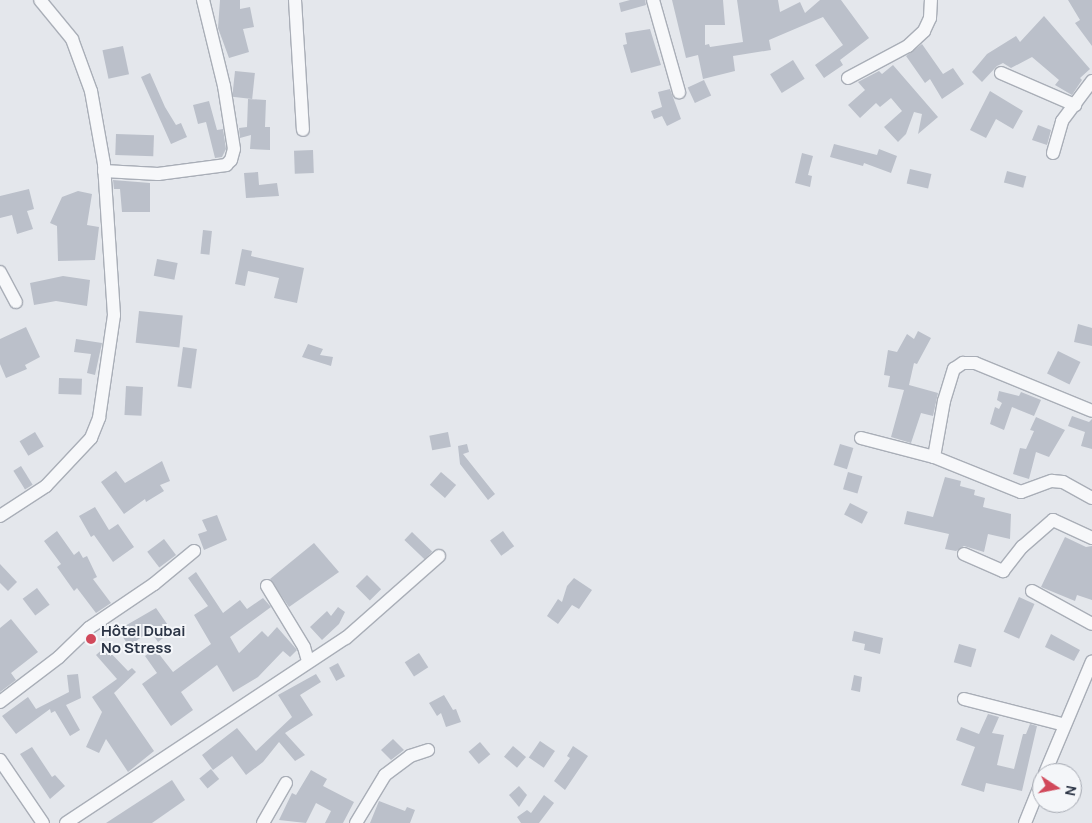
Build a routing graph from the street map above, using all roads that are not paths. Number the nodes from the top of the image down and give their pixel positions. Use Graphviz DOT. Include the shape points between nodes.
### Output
graph roads {
  1 [pos="40,0"];
  2 [pos="203,0"];
  3 [pos="295,0"];
  4 [pos="653,0"];
  5 [pos="931,0"];
  6 [pos="1001,73"];
  7 [pos="848,78"];
  8 [pos="1092,81"];
  9 [pos="679,92"];
  10 [pos="1075,104"];
  11 [pos="303,130"];
  12 [pos="1053,153"];
  13 [pos="104,171"];
  14 [pos="0,272"];
  15 [pos="16,302"];
  16 [pos="1092,412"];
  17 [pos="861,438"];
  18 [pos="934,457"];
  19 [pos="1092,498"];
  20 [pos="0,516"];
  21 [pos="1092,538"];
  22 [pos="194,551"];
  23 [pos="964,554"];
  24 [pos="439,556"];
  25 [pos="267,586"];
  26 [pos="1032,591"];
  27 [pos="1092,624"];
  28 [pos="308,661"];
  29 [pos="1092,661"];
  30 [pos="964,699"];
  31 [pos="0,702"];
  32 [pos="1065,726"];
  33 [pos="428,750"];
  34 [pos="0,760"];
  35 [pos="1049,763"];
  36 [pos="286,783"];
  37 [pos="1032,804"];
  38 [pos="42,823"];
  39 [pos="66,823"];
  40 [pos="263,823"];
  41 [pos="356,823"];
  42 [pos="1024,823"];
  1 -- 13 [label="street" via="72,39 84,64"];
  2 -- 13 [label="street" via="224,86 234,149 231,160 226,165 158,174"];
  3 -- 11 [label="street"];
  4 -- 9 [label="street"];
  5 -- 7 [label="street" via="930,18 924,31 908,46"];
  6 -- 10 [label="street"];
  8 -- 10 [label="street"];
  10 -- 12 [label="street" via="1062,121"];
  13 -- 20 [label="street" via="114,315 99,418 91,438 46,486"];
  14 -- 15 [label="street"];
  16 -- 18 [label="street" via="975,363 963,362 954,369 944,401"];
  17 -- 18 [label="street"];
  18 -- 19 [label="street" via="1021,492 1052,480 1063,482"];
  21 -- 23 [label="street" via="1053,520 1022,547 1003,571"];
  22 -- 31 [label="street" via="154,584 89,628 59,657"];
  24 -- 28 [label="street" via="346,638"];
  25 -- 28 [label="street" via="304,647"];
  26 -- 27 [label="street"];
  28 -- 39 [label="street"];
  29 -- 32 [label="street"];
  30 -- 32 [label="street"];
  32 -- 35 [label="street"];
  33 -- 41 [label="street" via="410,756 390,770 376,786"];
  34 -- 38 [label="street"];
  36 -- 40 [label="street"];
  37 -- 42 [label="street"];
}
